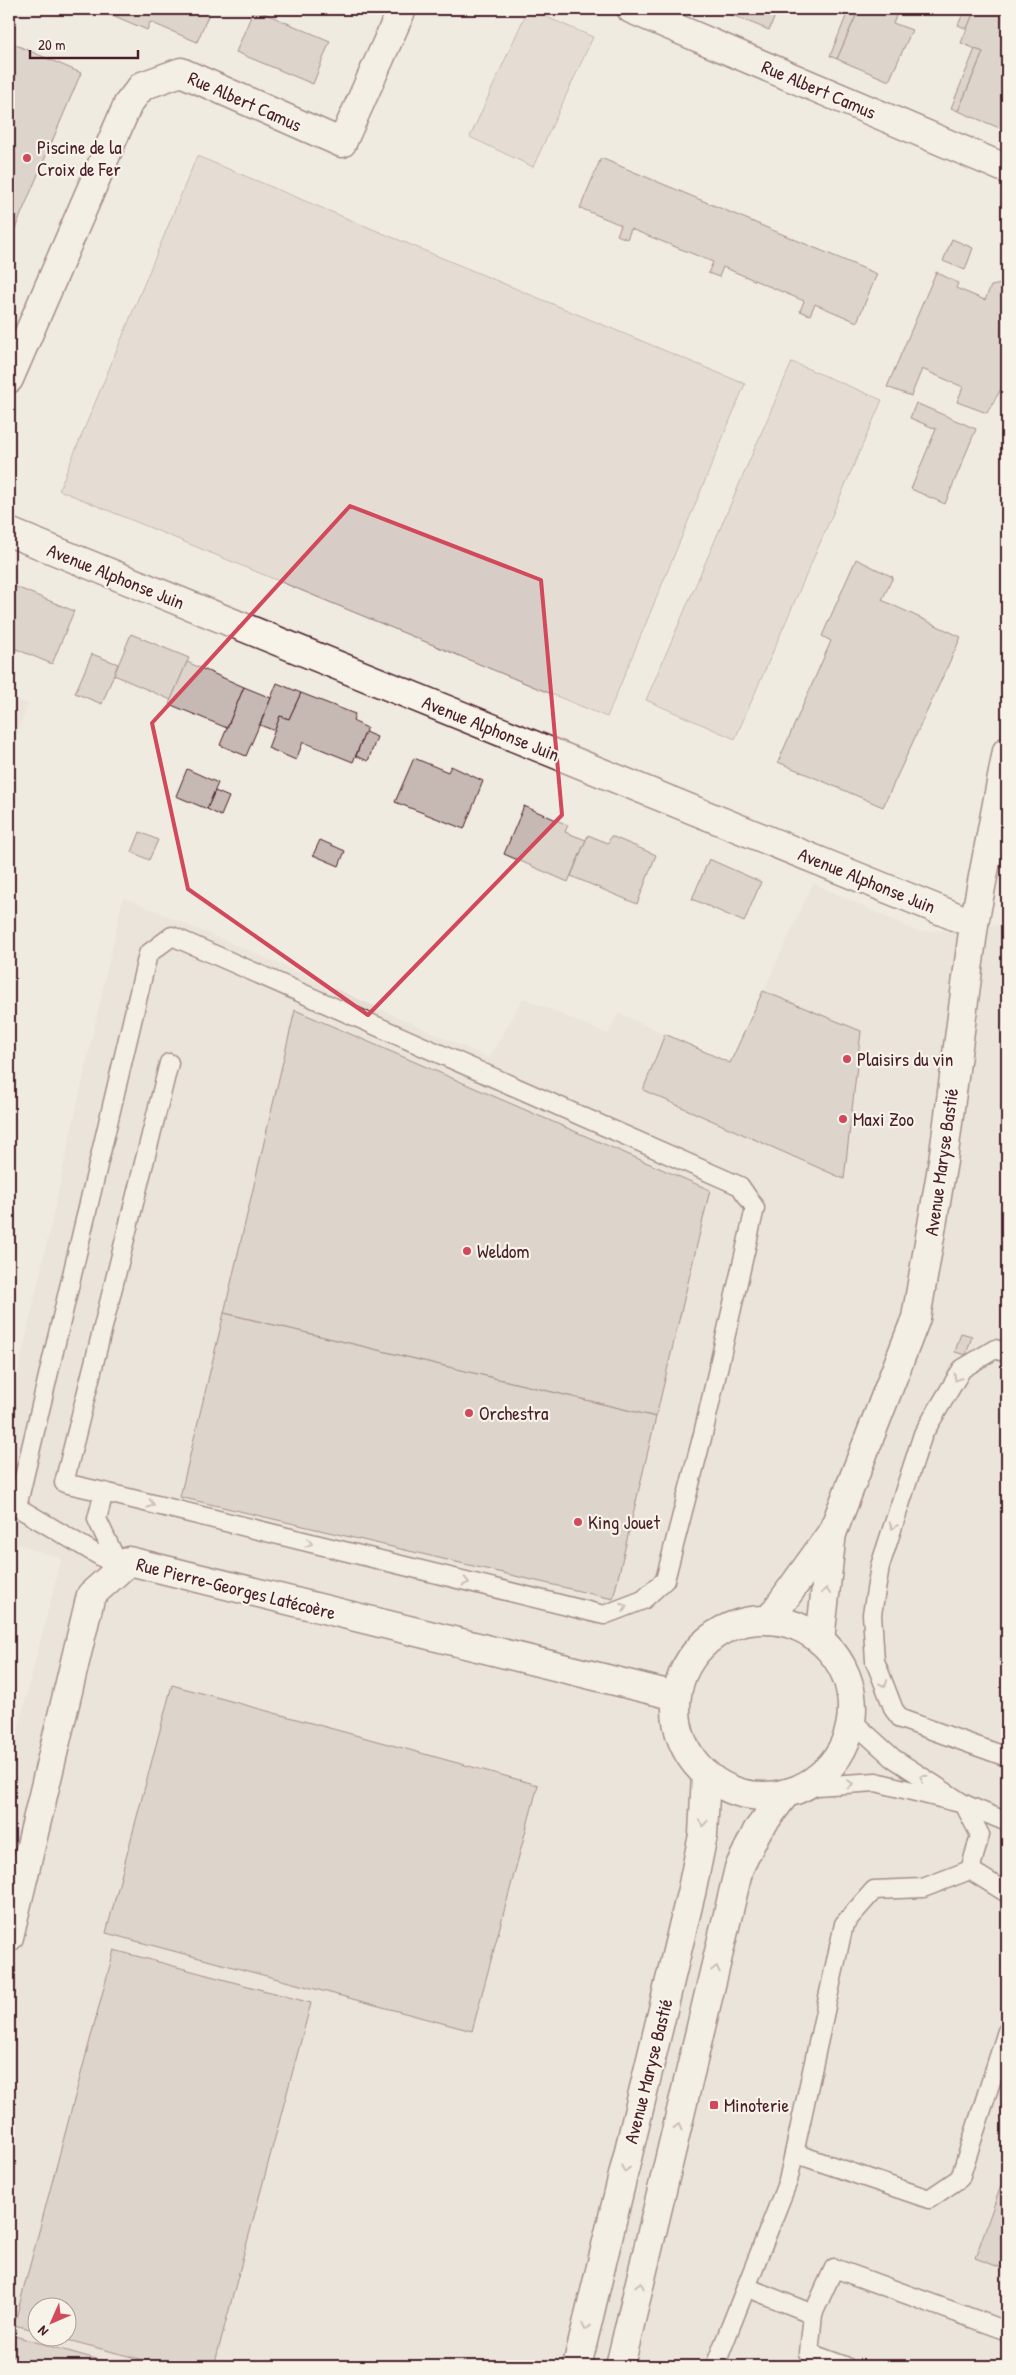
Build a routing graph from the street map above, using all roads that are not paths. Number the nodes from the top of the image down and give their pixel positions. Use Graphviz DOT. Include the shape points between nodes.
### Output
graph roads {
  1 [pos="402,9"];
  2 [pos="631,9"];
  3 [pos="1007,168"];
  4 [pos="9,379"];
  5 [pos="9,532"];
  6 [pos="1007,751"];
  7 [pos="974,924"];
  8 [pos="169,1063"];
  9 [pos="1001,1351"];
  10 [pos="104,1492"];
  11 [pos="832,1531"];
  12 [pos="120,1568"];
  13 [pos="769,1620"];
  14 [pos="820,1640"];
  15 [pos="676,1696"];
  16 [pos="851,1720"];
  17 [pos="1007,1757"];
  18 [pos="706,1774"];
  19 [pos="794,1790"];
  20 [pos="964,1804"];
  21 [pos="1007,1822"];
  22 [pos="970,1870"];
  23 [pos="1007,1892"];
  24 [pos="9,1937"];
  25 [pos="1007,2031"];
  26 [pos="794,2153"];
  27 [pos="746,2287"];
  28 [pos="813,2314"];
  29 [pos="1007,2331"];
  30 [pos="577,2366"];
  31 [pos="620,2366"];
  32 [pos="715,2366"];
  33 [pos="845,2366"];
  1 -- 4 [label="street, Rue Albert Camus" via="342,143 181,72 142,86 128,104"];
  2 -- 3 [label="street, Rue Albert Camus"];
  5 -- 7 [label="street, Avenue Alphonse Juin"];
  6 -- 7 [label="street, Avenue Maryse Bastié"];
  7 -- 11 [label="street, Avenue Maryse Bastié" via="944,1161 916,1318"];
  8 -- 10 [label="lane" via="64,1483"];
  9 -- 17 [label="lane, one-way" via="962,1369 923,1434 880,1566 872,1614 875,1661 894,1710 901,1719"];
  10 -- 12 [label="lane" via="97,1519"];
  10 -- 12 [label="lane, one-way" via="604,1615 643,1600 665,1580 703,1434 755,1208 740,1186 172,936 148,954 17,1507"];
  11 -- 13 [label="street, Avenue Maryse Bastié"];
  14 -- 11 [label="street, Avenue Maryse Bastié, one-way"];
  12 -- 15 [label="street, Rue Pierre-Georges Latécoère" via="129,1561"];
  12 -- 24 [label="street, Rue Pierre-Georges Latécoère" via="91,1595"];
  13 -- 14 [label="street" via="788,1623"];
  13 -- 15 [label="street" via="747,1621 708,1639 692,1655 681,1675"];
  14 -- 16 [label="street" via="842,1667 852,1702"];
  15 -- 18 [label="street" via="676,1718 681,1739"];
  16 -- 19 [label="street" via="835,1760 820,1776"];
  20 -- 16 [label="lane, one-way" via="894,1758"];
  18 -- 19 [label="street" via="744,1794 766,1796"];
  18 -- 30 [label="street, Avenue Maryse Bastié, one-way" via="702,1835 692,1889"];
  19 -- 20 [label="lane, one-way" via="876,1782"];
  31 -- 19 [label="street, one-way" via="739,1868 756,1831"];
  20 -- 21 [label="lane"];
  20 -- 22 [label="lane" via="980,1835"];
  22 -- 23 [label="lane"];
  22 -- 26 [label="lane" via="922,1888 874,1890 844,1924"];
  25 -- 26 [label="lane" via="960,2178 929,2200"];
  26 -- 27 [label="lane" via="788,2181"];
  27 -- 28 [label="lane"];
  27 -- 32 [label="lane"];
  28 -- 29 [label="lane" via="834,2268"];
  28 -- 33 [label="lane" via="809,2353"];
}
